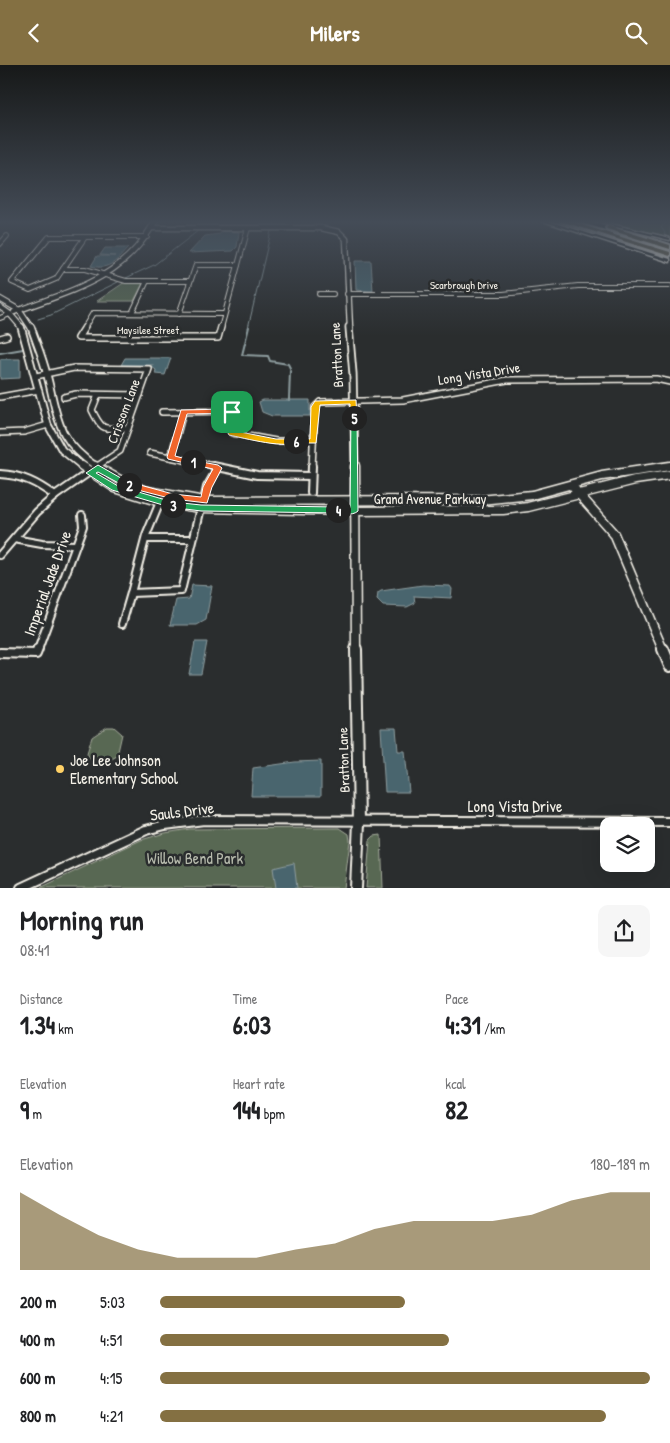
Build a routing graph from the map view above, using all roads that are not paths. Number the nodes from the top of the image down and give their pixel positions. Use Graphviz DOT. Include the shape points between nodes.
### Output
graph roads {
  1 [pos="31,259"];
  2 [pos="70,259"];
  3 [pos="126,259"];
  4 [pos="240,259"];
  5 [pos="346,259"];
  6 [pos="238,265"];
  7 [pos="63,269"];
  8 [pos="104,274"];
  9 [pos="147,281"];
  10 [pos="190,281"];
  11 [pos="670,286"];
  12 [pos="320,294"];
  13 [pos="332,294"];
  14 [pos="347,294"];
  15 [pos="0,299"];
  16 [pos="0,307"];
  17 [pos="19,310"];
  18 [pos="132,313"];
  19 [pos="10,314"];
  20 [pos="179,314"];
  21 [pos="224,314"];
  22 [pos="0,317"];
  23 [pos="7,336"];
  24 [pos="0,338"];
  25 [pos="47,374"];
  26 [pos="36,376"];
  27 [pos="670,382"];
  28 [pos="39,390"];
  29 [pos="98,395"];
  30 [pos="140,395"];
  31 [pos="0,397"];
  32 [pos="64,397"];
  33 [pos="353,402"];
  34 [pos="162,411"];
  35 [pos="244,411"];
  36 [pos="184,412"];
  37 [pos="232,412"];
  38 [pos="48,425"];
  39 [pos="128,428"];
  40 [pos="0,433"];
  41 [pos="313,441"];
  42 [pos="150,453"];
  43 [pos="171,457"];
  44 [pos="670,466"];
  45 [pos="98,468"];
  46 [pos="218,468"];
  47 [pos="90,473"];
  48 [pos="0,474"];
  49 [pos="670,475"];
  50 [pos="312,476"];
  51 [pos="571,485"];
  52 [pos="311,493"];
  53 [pos="580,494"];
  54 [pos="55,496"];
  55 [pos="160,502"];
  56 [pos="203,504"];
  57 [pos="354,506"];
  58 [pos="82,515"];
  59 [pos="14,539"];
  60 [pos="146,539"];
  61 [pos="193,539"];
  62 [pos="76,545"];
  63 [pos="0,555"];
  64 [pos="131,593"];
  65 [pos="122,624"];
  66 [pos="0,653"];
  67 [pos="670,666"];
  68 [pos="359,822"];
  69 [pos="670,822"];
  70 [pos="21,888"];
  71 [pos="356,888"];
  1 -- 7 [label="street" via="12,282 30,290 52,281"];
  2 -- 7 [label="street"];
  3 -- 8 [label="street"];
  4 -- 6 [label="street"];
  5 -- 14 [label="street, Bratton Lane"];
  6 -- 10 [label="street" via="196,265"];
  6 -- 21 [label="street"];
  7 -- 8 [label="street" via="85,269"];
  8 -- 9 [label="street" via="126,281"];
  8 -- 17 [label="street"];
  9 -- 10 [label="street"];
  9 -- 18 [label="street"];
  10 -- 20 [label="street"];
  11 -- 14 [label="street, Scarbrough Drive" via="570,286 503,294"];
  12 -- 13 [label="street"];
  14 -- 33 [label="street, Bratton Lane"];
  15 -- 17 [label="street, Grand Avenue Parkway"];
  16 -- 19 [label="street, Grand Avenue Parkway"];
  17 -- 19 [label="street"];
  17 -- 25 [label="street, Grand Avenue Parkway" via="30,324"];
  18 -- 20 [label="street"];
  18 -- 21 [label="street, Maysilee Street" via="92,313 78,338 218,338"];
  19 -- 22 [label="street"];
  19 -- 26 [label="street, Grand Avenue Parkway" via="22,328"];
  20 -- 21 [label="street"];
  23 -- 24 [label="street"];
  25 -- 26 [label="street"];
  25 -- 30 [label="street, Crissom Lane" via="74,367 149,369"];
  25 -- 45 [label="street, Grand Avenue Parkway" via="61,429 73,447"];
  26 -- 28 [label="street, Grand Avenue Parkway"];
  27 -- 33 [label="street, Long Vista Drive" via="656,379 507,380 403,400"];
  28 -- 31 [label="street"];
  28 -- 38 [label="street, Grand Avenue Parkway"];
  29 -- 30 [label="street"];
  29 -- 32 [label="street"];
  29 -- 39 [label="street" via="92,413 100,426"];
  30 -- 39 [label="street, Crissom Lane"];
  33 -- 41 [label="street, Long Vista Drive" via="316,405"];
  33 -- 57 [label="street, Bratton Lane"];
  34 -- 36 [label="street"];
  35 -- 37 [label="street"];
  36 -- 37 [label="street"];
  36 -- 43 [label="street"];
  37 -- 41 [label="street" via="229,429 232,433 276,441"];
  38 -- 40 [label="street"];
  38 -- 47 [label="street, Grand Avenue Parkway" via="62,450"];
  39 -- 45 [label="street, Crissom Lane" via="120,451"];
  41 -- 50 [label="street"];
  42 -- 43 [label="street"];
  43 -- 46 [label="street"];
  44 -- 51 [label="street, Grand Avenue Parkway" via="615,473"];
  45 -- 47 [label="street, Crissom Lane"];
  45 -- 56 [label="street, Grand Avenue Parkway" via="138,488"];
  46 -- 50 [label="street" via="257,475"];
  46 -- 56 [label="street" via="207,487"];
  47 -- 54 [label="street, Crissom Lane"];
  47 -- 55 [label="street, Grand Avenue Parkway" via="115,488"];
  48 -- 54 [label="street" via="23,475"];
  49 -- 53 [label="street, Grand Avenue Parkway"];
  50 -- 52 [label="street"];
  51 -- 53 [label="street"];
  51 -- 57 [label="street, Grand Avenue Parkway" via="516,498"];
  53 -- 57 [label="street, Grand Avenue Parkway" via="503,510"];
  53 -- 67 [label="street" via="614,534"];
  54 -- 59 [label="street, Crissom Lane"];
  55 -- 56 [label="street, Grand Avenue Parkway"];
  55 -- 60 [label="street"];
  56 -- 57 [label="street, Grand Avenue Parkway"];
  56 -- 61 [label="street"];
  57 -- 68 [label="street, Bratton Lane"];
  58 -- 62 [label="street, Imperial Jade Drive" via="84,525"];
  59 -- 62 [label="street"];
  59 -- 63 [label="street, Crissom Lane"];
  60 -- 61 [label="street"];
  60 -- 64 [label="street"];
  61 -- 64 [label="street" via="181,591"];
  62 -- 66 [label="street, Imperial Jade Drive" via="36,654"];
  64 -- 65 [label="street"];
  68 -- 69 [label="street, Long Vista Drive"];
  68 -- 70 [label="street, Sauls Drive" via="204,820 164,825 119,841"];
  68 -- 71 [label="street, Bratton Lane"];
}
